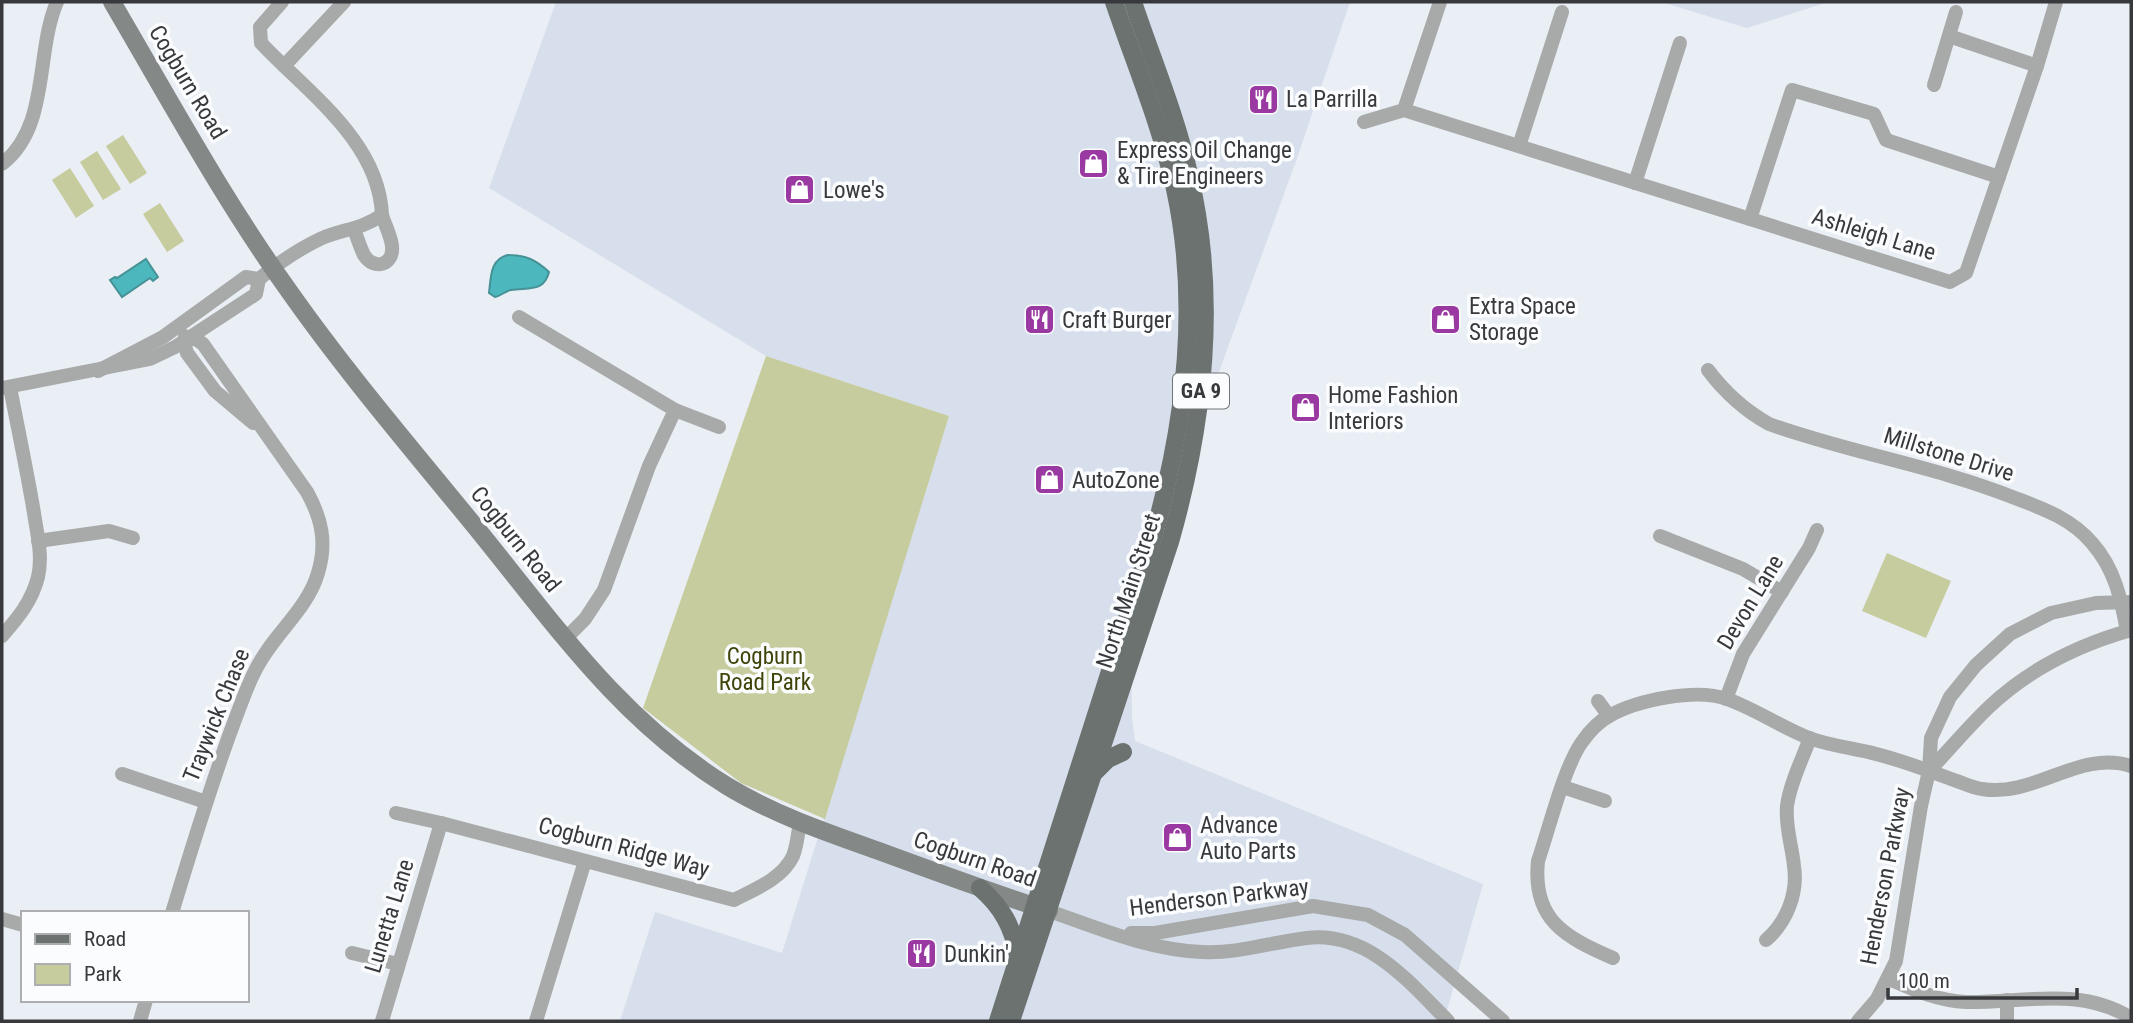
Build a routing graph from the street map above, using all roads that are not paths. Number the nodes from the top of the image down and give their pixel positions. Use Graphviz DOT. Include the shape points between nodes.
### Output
graph roads {
  1 [pos="57,2"];
  2 [pos="112,2"];
  3 [pos="282,2"];
  4 [pos="344,2"];
  5 [pos="1114,2"];
  6 [pos="1133,2"];
  7 [pos="1440,2"];
  8 [pos="2056,2"];
  9 [pos="1562,12"];
  10 [pos="1956,12"];
  11 [pos="1949,36"];
  12 [pos="1680,43"];
  13 [pos="284,66"];
  14 [pos="2037,66"];
  15 [pos="1934,85"];
  16 [pos="1404,110"];
  17 [pos="1364,122"];
  18 [pos="1519,146"];
  19 [pos="2,164"];
  20 [pos="1999,177"];
  21 [pos="1635,183"];
  22 [pos="382,215"];
  23 [pos="1750,219"];
  24 [pos="354,229"];
  25 [pos="273,268"];
  26 [pos="519,317"];
  27 [pos="183,333"];
  28 [pos="1708,370"];
  29 [pos="6,387"];
  30 [pos="675,411"];
  31 [pos="719,427"];
  32 [pos="1817,530"];
  33 [pos="1660,536"];
  34 [pos="133,538"];
  35 [pos="38,541"];
  36 [pos="1782,592"];
  37 [pos="2126,602"];
  38 [pos="2129,631"];
  39 [pos="2,636"];
  40 [pos="565,639"];
  41 [pos="1726,699"];
  42 [pos="1598,701"];
  43 [pos="1609,716"];
  44 [pos="1810,738"];
  45 [pos="1123,752"];
  46 [pos="2131,766"];
  47 [pos="1928,771"];
  48 [pos="122,774"];
  49 [pos="1093,775"];
  50 [pos="1563,787"];
  51 [pos="1605,801"];
  52 [pos="206,802"];
  53 [pos="396,813"];
  54 [pos="800,822"];
  55 [pos="441,823"];
  56 [pos="585,861"];
  57 [pos="980,888"];
  58 [pos="1042,908"];
  59 [pos="173,911"];
  60 [pos="2,919"];
  61 [pos="21,924"];
  62 [pos="1112,933"];
  63 [pos="1766,940"];
  64 [pos="352,953"];
  65 [pos="1018,958"];
  66 [pos="1613,958"];
  67 [pos="398,964"];
  68 [pos="1889,979"];
  69 [pos="2007,1000"];
  70 [pos="145,1002"];
  71 [pos="2131,1018"];
  72 [pos="140,1021"];
  73 [pos="382,1021"];
  74 [pos="536,1021"];
  75 [pos="998,1021"];
  76 [pos="1011,1021"];
  77 [pos="1448,1021"];
  78 [pos="1503,1021"];
  79 [pos="1858,1021"];
  80 [pos="2007,1021"];
  1 -- 19 [label="street" via="49,21 32,119 21,145"];
  2 -- 25 [label="street, Cogburn Road"];
  3 -- 13 [label="street" via="260,27 261,43"];
  4 -- 13 [label="street"];
  5 -- 58 [label="main road, North Main Street / GA 9" via="1162,140 1179,212 1187,281 1185,373 1163,503"];
  6 -- 49 [label="main road, North Main Street / GA 9" via="1172,112 1194,197 1202,262 1204,355 1196,428 1179,511"];
  7 -- 16 [label="street"];
  8 -- 14 [label="street, Ashleigh Lane"];
  9 -- 18 [label="street"];
  10 -- 11 [label="street"];
  11 -- 14 [label="street"];
  11 -- 15 [label="street"];
  12 -- 21 [label="street"];
  13 -- 22 [label="street" via="331,110 361,151 381,196"];
  14 -- 20 [label="street, Ashleigh Lane"];
  16 -- 17 [label="street"];
  16 -- 18 [label="street, Ashleigh Lane"];
  18 -- 21 [label="street, Ashleigh Lane"];
  20 -- 23 [label="street, Ashleigh Lane" via="1966,273 1950,282"];
  20 -- 23 [label="street" via="1886,140 1874,114 1792,90"];
  21 -- 23 [label="street, Ashleigh Lane"];
  22 -- 24 [label="street"];
  22 -- 24 [label="street" via="392,247 387,263 381,265 364,255"];
  24 -- 25 [label="street" via="322,238"];
  25 -- 27 [label="street" via="259,279 256,294"];
  25 -- 40 [label="street, Cogburn Road"];
  26 -- 30 [label="street"];
  27 -- 29 [label="street" via="98,371"];
  27 -- 52 [label="street, Traywick Chase" via="187,352 215,391 267,436 307,492 318,512 324,549 310,592 253,673"];
  28 -- 37 [label="street, Millstone Drive" via="1747,412 1769,424 1997,490 2071,523 2093,544"];
  29 -- 35 [label="street"];
  30 -- 31 [label="street"];
  30 -- 40 [label="street" via="649,466 604,590"];
  32 -- 36 [label="street, Devon Lane"];
  33 -- 36 [label="street" via="1743,569"];
  34 -- 35 [label="street" via="109,531"];
  35 -- 39 [label="street" via="39,566 32,594"];
  36 -- 41 [label="street, Devon Lane" via="1743,654"];
  37 -- 38 [label="street, Millstone Drive"];
  37 -- 47 [label="street, Henderson Parkway" via="2051,613 2010,634 1950,697 1931,738"];
  38 -- 47 [label="street, Henderson Parkway" via="2077,648 2019,681"];
  40 -- 54 [label="street, Cogburn Road" via="617,699 689,761 729,787"];
  41 -- 43 [label="street" via="1682,696 1632,706"];
  41 -- 44 [label="street"];
  42 -- 43 [label="street"];
  43 -- 50 [label="street" via="1581,744"];
  44 -- 47 [label="street"];
  44 -- 63 [label="street" via="1787,807 1795,869 1793,896 1782,923"];
  45 -- 49 [label="main road" via="1108,759"];
  46 -- 47 [label="street" via="2074,768 2008,789 1981,789"];
  47 -- 68 [label="street, Henderson Parkway" via="1900,944"];
  48 -- 52 [label="street"];
  49 -- 58 [label="main road, North Main Street / GA 9"];
  50 -- 51 [label="street"];
  50 -- 66 [label="street" via="1538,861 1539,897 1562,932"];
  52 -- 59 [label="street, Traywick Chase"];
  53 -- 55 [label="street, Cogburn Ridge Way"];
  54 -- 56 [label="street, Cogburn Ridge Way" via="793,856 781,871 767,884 734,900"];
  54 -- 57 [label="street, Cogburn Road"];
  55 -- 56 [label="street, Cogburn Ridge Way"];
  55 -- 67 [label="street, Lunetta Lane"];
  56 -- 74 [label="street"];
  57 -- 58 [label="street, Cogburn Road"];
  57 -- 65 [label="main road" via="1007,919"];
  58 -- 62 [label="street, Henderson Parkway"];
  58 -- 65 [label="main road, North Main Street / GA 9"];
  58 -- 76 [label="main road, North Main Street / GA 9"];
  60 -- 61 [label="street"];
  62 -- 77 [label="street, Henderson Parkway" via="1161,947 1202,952 1310,938 1352,944 1395,967"];
  62 -- 78 [label="street, Henderson Parkway" via="1155,933 1313,906 1368,915 1405,935"];
  64 -- 67 [label="street"];
  65 -- 75 [label="main road, North Main Street / GA 9"];
  67 -- 73 [label="street, Lunetta Lane"];
  68 -- 69 [label="street" via="1946,1000"];
  68 -- 79 [label="street, Henderson Parkway"];
  69 -- 71 [label="street" via="2077,998 2104,1004"];
  69 -- 80 [label="street"];
  70 -- 72 [label="street"];
}
